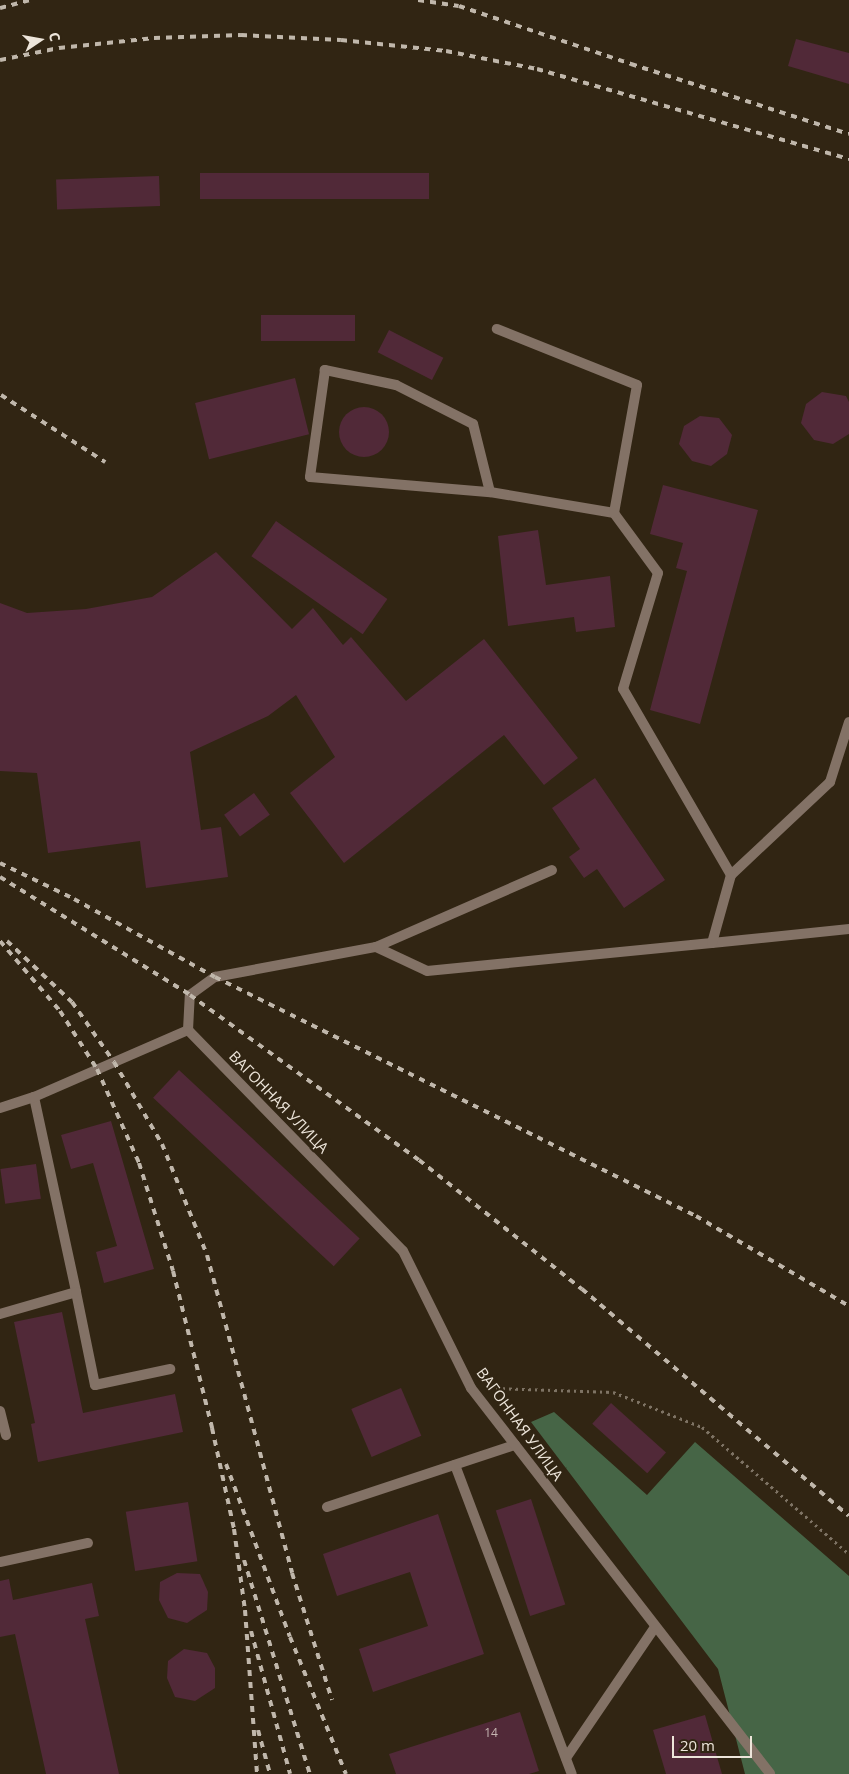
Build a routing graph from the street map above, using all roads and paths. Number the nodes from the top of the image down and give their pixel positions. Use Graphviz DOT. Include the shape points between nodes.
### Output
graph roads {
  1 [pos="497,329"];
  2 [pos="490,492"];
  3 [pos="614,513"];
  4 [pos="849,722"];
  5 [pos="552,870"];
  6 [pos="731,875"];
  7 [pos="849,929"];
  8 [pos="712,943"];
  9 [pos="376,947"];
  10 [pos="188,1030"];
  11 [pos="34,1097"];
  12 [pos="0,1108"];
  13 [pos="76,1292"];
  14 [pos="0,1314"];
  15 [pos="170,1369"];
  16 [pos="471,1388"];
  17 [pos="0,1411"];
  18 [pos="6,1435"];
  19 [pos="515,1445"];
  20 [pos="455,1465"];
  21 [pos="327,1507"];
  22 [pos="88,1543"];
  23 [pos="849,1554"];
  24 [pos="0,1562"];
  25 [pos="655,1627"];
  26 [pos="566,1758"];
  27 [pos="572,1774"];
  28 [pos="770,1774"];
  1 -- 3 [label="street" via="637,385"];
  2 -- 2 [label="street" via="310,477 325,370 396,385 473,424"];
  2 -- 3 [label="street"];
  3 -- 6 [label="street" via="658,573 623,689"];
  4 -- 6 [label="street" via="830,782"];
  5 -- 9 [label="street"];
  6 -- 8 [label="street"];
  7 -- 8 [label="street"];
  8 -- 9 [label="street" via="427,971"];
  9 -- 10 [label="street" via="215,977 190,995"];
  10 -- 11 [label="street"];
  10 -- 16 [label="street, ВАГОННАЯ УЛИЦА" via="402,1251"];
  11 -- 12 [label="street"];
  11 -- 13 [label="street"];
  13 -- 14 [label="street"];
  13 -- 15 [label="street" via="95,1385"];
  16 -- 19 [label="street, ВАГОННАЯ УЛИЦА"];
  16 -- 23 [label="path" via="613,1392 702,1427"];
  17 -- 18 [label="street"];
  19 -- 20 [label="street"];
  19 -- 25 [label="street, ВАГОННАЯ УЛИЦА"];
  20 -- 21 [label="street"];
  20 -- 26 [label="street"];
  22 -- 24 [label="street"];
  25 -- 26 [label="street"];
  25 -- 28 [label="street, ВАГОННАЯ УЛИЦА"];
  26 -- 27 [label="street"];
}
